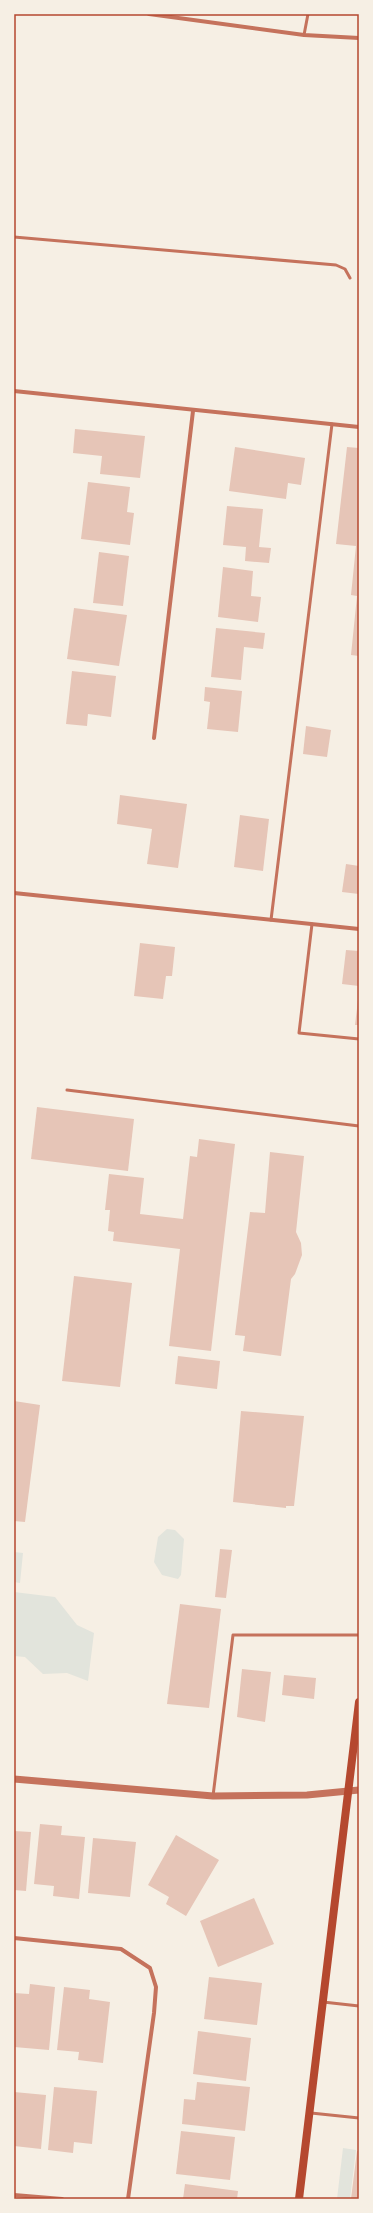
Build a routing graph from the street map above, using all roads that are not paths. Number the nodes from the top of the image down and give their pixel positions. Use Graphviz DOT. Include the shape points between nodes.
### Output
graph roads {
  1 [pos="149,14"];
  2 [pos="308,14"];
  3 [pos="304,34"];
  4 [pos="359,38"];
  5 [pos="14,237"];
  6 [pos="350,278"];
  7 [pos="14,391"];
  8 [pos="193,411"];
  9 [pos="332,424"];
  10 [pos="359,427"];
  11 [pos="154,738"];
  12 [pos="14,893"];
  13 [pos="271,920"];
  14 [pos="312,924"];
  15 [pos="359,929"];
  16 [pos="359,1039"];
  17 [pos="67,1090"];
  18 [pos="359,1126"];
  19 [pos="359,1635"];
  20 [pos="359,1702"];
  21 [pos="14,1778"];
  22 [pos="359,1790"];
  23 [pos="348,1791"];
  24 [pos="213,1796"];
  25 [pos="14,1938"];
  26 [pos="323,2002"];
  27 [pos="359,2006"];
  28 [pos="309,2113"];
  29 [pos="359,2118"];
  30 [pos="14,2195"];
  31 [pos="62,2199"];
  32 [pos="128,2199"];
  33 [pos="299,2199"];
  1 -- 3 [label="street"];
  2 -- 3 [label="lane"];
  3 -- 4 [label="street"];
  5 -- 6 [label="lane" via="336,265 345,269"];
  7 -- 8 [label="street"];
  8 -- 9 [label="street"];
  8 -- 11 [label="street"];
  9 -- 10 [label="street"];
  9 -- 13 [label="lane"];
  12 -- 13 [label="street"];
  13 -- 14 [label="street"];
  14 -- 15 [label="street"];
  14 -- 16 [label="lane" via="299,1033"];
  17 -- 18 [label="lane"];
  19 -- 24 [label="lane" via="234,1635"];
  20 -- 23 [label="main road"];
  21 -- 24 [label="street"];
  22 -- 23 [label="street"];
  23 -- 24 [label="street" via="307,1795"];
  23 -- 26 [label="main road"];
  25 -- 32 [label="street" via="122,1949 150,1968 156,1987"];
  26 -- 27 [label="lane"];
  26 -- 28 [label="main road"];
  28 -- 29 [label="lane"];
  28 -- 33 [label="main road"];
  30 -- 31 [label="street"];
}
